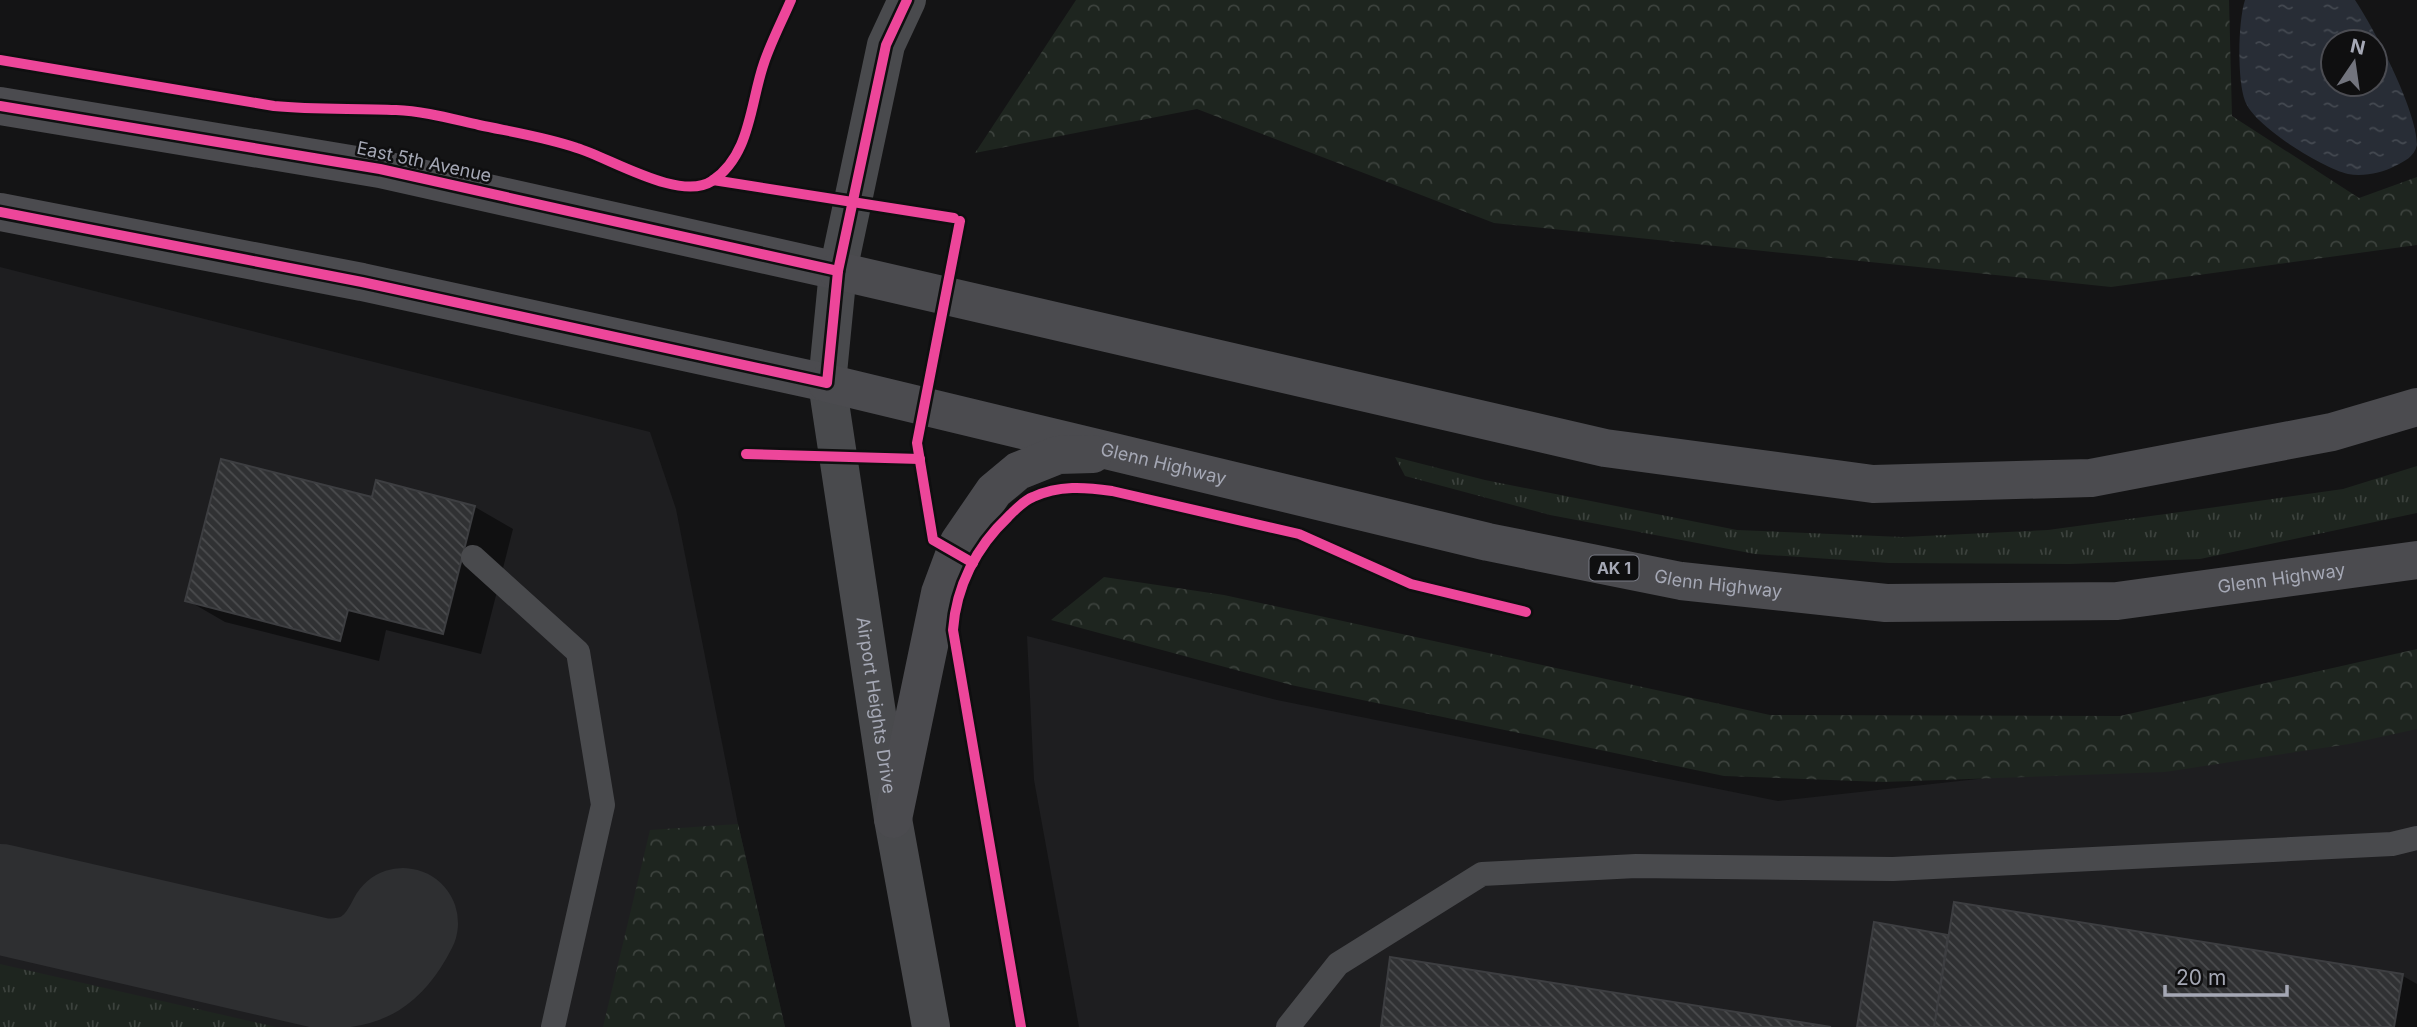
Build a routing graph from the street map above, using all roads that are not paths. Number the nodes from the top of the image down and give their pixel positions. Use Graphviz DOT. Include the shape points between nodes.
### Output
graph roads {
  1 [pos="907,0"];
  2 [pos="0,106"];
  3 [pos="0,212"];
  4 [pos="838,271"];
  5 [pos="827,383"];
  6 [pos="2417,407"];
  7 [pos="1121,453"];
  8 [pos="473,556"];
  9 [pos="2417,560"];
  10 [pos="894,818"];
  11 [pos="2417,838"];
  12 [pos="553,1027"];
  13 [pos="931,1027"];
  14 [pos="1288,1027"];
  1 -- 4 [label="street, Airport Heights Drive" via="886,45"];
  2 -- 4 [label="highway, East 5th Avenue" via="380,169"];
  3 -- 5 [label="highway, AK 1" via="362,282"];
  4 -- 5 [label="street, Airport Heights Drive"];
  4 -- 6 [label="highway" via="1605,448 1873,484 2091,478 2332,432"];
  5 -- 7 [label="highway, Glenn Highway / AK 1"];
  5 -- 10 [label="street, Airport Heights Drive"];
  7 -- 9 [label="highway, Glenn Highway / AK 1" via="1488,542 1668,579 1886,603 2117,601"];
  7 -- 10 [label="highway" via="1058,455 1018,471 994,491 959,542 940,593"];
  8 -- 12 [label="lane" via="578,652 603,805"];
  10 -- 13 [label="street, Airport Heights Drive"];
  11 -- 14 [label="lane" via="2392,844 1893,869 1636,866 1482,874 1338,964"];
}
